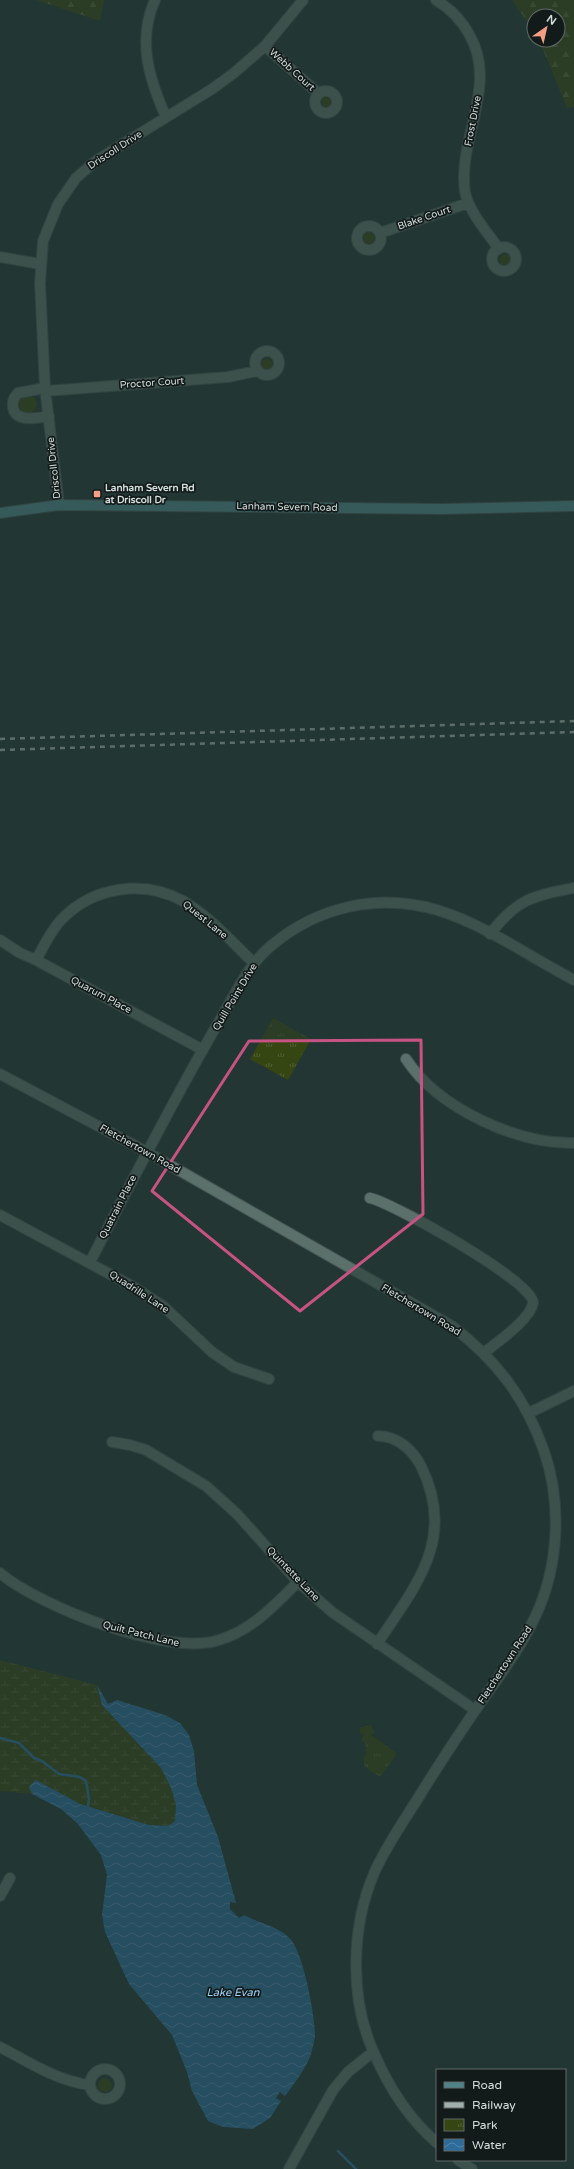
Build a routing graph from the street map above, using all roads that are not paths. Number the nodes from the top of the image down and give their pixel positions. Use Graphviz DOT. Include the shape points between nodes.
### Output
graph roads {
  1 [pos="155,0"];
  2 [pos="303,0"];
  3 [pos="436,0"];
  4 [pos="265,46"];
  5 [pos="319,94"];
  6 [pos="166,117"];
  7 [pos="468,203"];
  8 [pos="380,233"];
  9 [pos="499,249"];
  10 [pos="0,257"];
  11 [pos="40,264"];
  12 [pos="257,370"];
  13 [pos="46,389"];
  14 [pos="49,416"];
  15 [pos="59,506"];
  16 [pos="574,506"];
  17 [pos="0,513"];
  18 [pos="574,888"];
  19 [pos="490,934"];
  20 [pos="0,940"];
  21 [pos="36,960"];
  22 [pos="254,962"];
  23 [pos="574,979"];
  24 [pos="203,1050"];
  25 [pos="406,1059"];
  26 [pos="0,1074"];
  27 [pos="574,1143"];
  28 [pos="147,1152"];
  29 [pos="370,1198"];
  30 [pos="0,1215"];
  31 [pos="90,1262"];
  32 [pos="484,1353"];
  33 [pos="269,1378"];
  34 [pos="574,1391"];
  35 [pos="529,1413"];
  36 [pos="378,1436"];
  37 [pos="112,1442"];
  38 [pos="0,1573"];
  39 [pos="298,1582"];
  40 [pos="377,1644"];
  41 [pos="475,1710"];
  42 [pos="10,1878"];
  43 [pos="0,1896"];
  44 [pos="0,2047"];
  45 [pos="373,2052"];
  46 [pos="90,2085"];
  47 [pos="436,2143"];
  48 [pos="460,2161"];
  49 [pos="289,2169"];
  50 [pos="472,2169"];
  1 -- 6 [label="street" via="146,32 146,57 153,89"];
  2 -- 4 [label="street, Driscoll Drive"];
  3 -- 7 [label="street, Frost Drive" via="460,20 474,43 480,61 479,97 465,165 464,180"];
  4 -- 5 [label="street, Webb Court"];
  4 -- 6 [label="street, Driscoll Drive" via="212,89"];
  6 -- 11 [label="street, Driscoll Drive" via="102,156 76,178 51,219 43,241"];
  7 -- 8 [label="street, Blake Court"];
  7 -- 9 [label="street, Frost Drive"];
  10 -- 11 [label="street"];
  11 -- 13 [label="street, Driscoll Drive"];
  12 -- 13 [label="street, Proctor Court" via="228,377"];
  13 -- 14 [label="street, Driscoll Drive"];
  13 -- 14 [label="street, Proctor Court" via="18,393 13,400 13,406 17,415 23,418"];
  14 -- 15 [label="street, Driscoll Drive"];
  15 -- 16 [label="main road, Lanham Severn Road" via="441,509"];
  15 -- 17 [label="main road, Lanham Severn Road"];
  18 -- 19 [label="street" via="532,897 522,902 504,916"];
  19 -- 22 [label="street, Quill Point Drive" via="436,910 395,903 369,903 336,910 301,925 273,944"];
  19 -- 23 [label="street, Quill Point Drive"];
  20 -- 21 [label="street, Quarum Place"];
  21 -- 22 [label="street, Quest Lane" via="61,919 81,903 107,892 142,888 171,895 191,906"];
  21 -- 24 [label="street, Quarum Place"];
  22 -- 24 [label="street, Quill Point Drive"];
  24 -- 28 [label="street, Quill Point Drive"];
  25 -- 27 [label="street" via="420,1078 478,1118 522,1137 542,1142"];
  26 -- 28 [label="street, Fletchertown Road"];
  28 -- 31 [label="street, Quatrain Place"];
  28 -- 32 [label="street, Fletchertown Road" via="452,1326"];
  29 -- 32 [label="street" via="386,1203 452,1240 505,1273 528,1292 533,1304 525,1317"];
  30 -- 31 [label="street, Quadrille Lane"];
  31 -- 33 [label="street, Quadrille Lane" via="163,1306 220,1358 247,1373"];
  32 -- 35 [label="street, Fletchertown Road" via="517,1392"];
  34 -- 35 [label="street"];
  35 -- 41 [label="street, Fletchertown Road" via="546,1458 553,1488 555,1532 552,1562 542,1600 530,1628"];
  36 -- 40 [label="street" via="396,1440 412,1453 431,1489 435,1515 432,1547 426,1568"];
  37 -- 39 [label="street, Quintette Lane" via="146,1450 206,1486 237,1514"];
  38 -- 39 [label="street, Quilt Patch Lane" via="44,1600 97,1623 163,1641 194,1644 217,1641 241,1632 255,1623"];
  39 -- 40 [label="street, Quintette Lane" via="332,1612"];
  40 -- 41 [label="street, Quintette Lane"];
  41 -- 45 [label="street, Fletchertown Road" via="384,1852 368,1889 360,1926 357,1986 364,2024"];
  42 -- 43 [label="street"];
  44 -- 46 [label="street" via="53,2075 77,2084"];
  45 -- 47 [label="street, Fletchertown Road" via="403,2107"];
  45 -- 49 [label="street" via="348,2072 333,2090"];
  48 -- 50 [label="street"];
}
